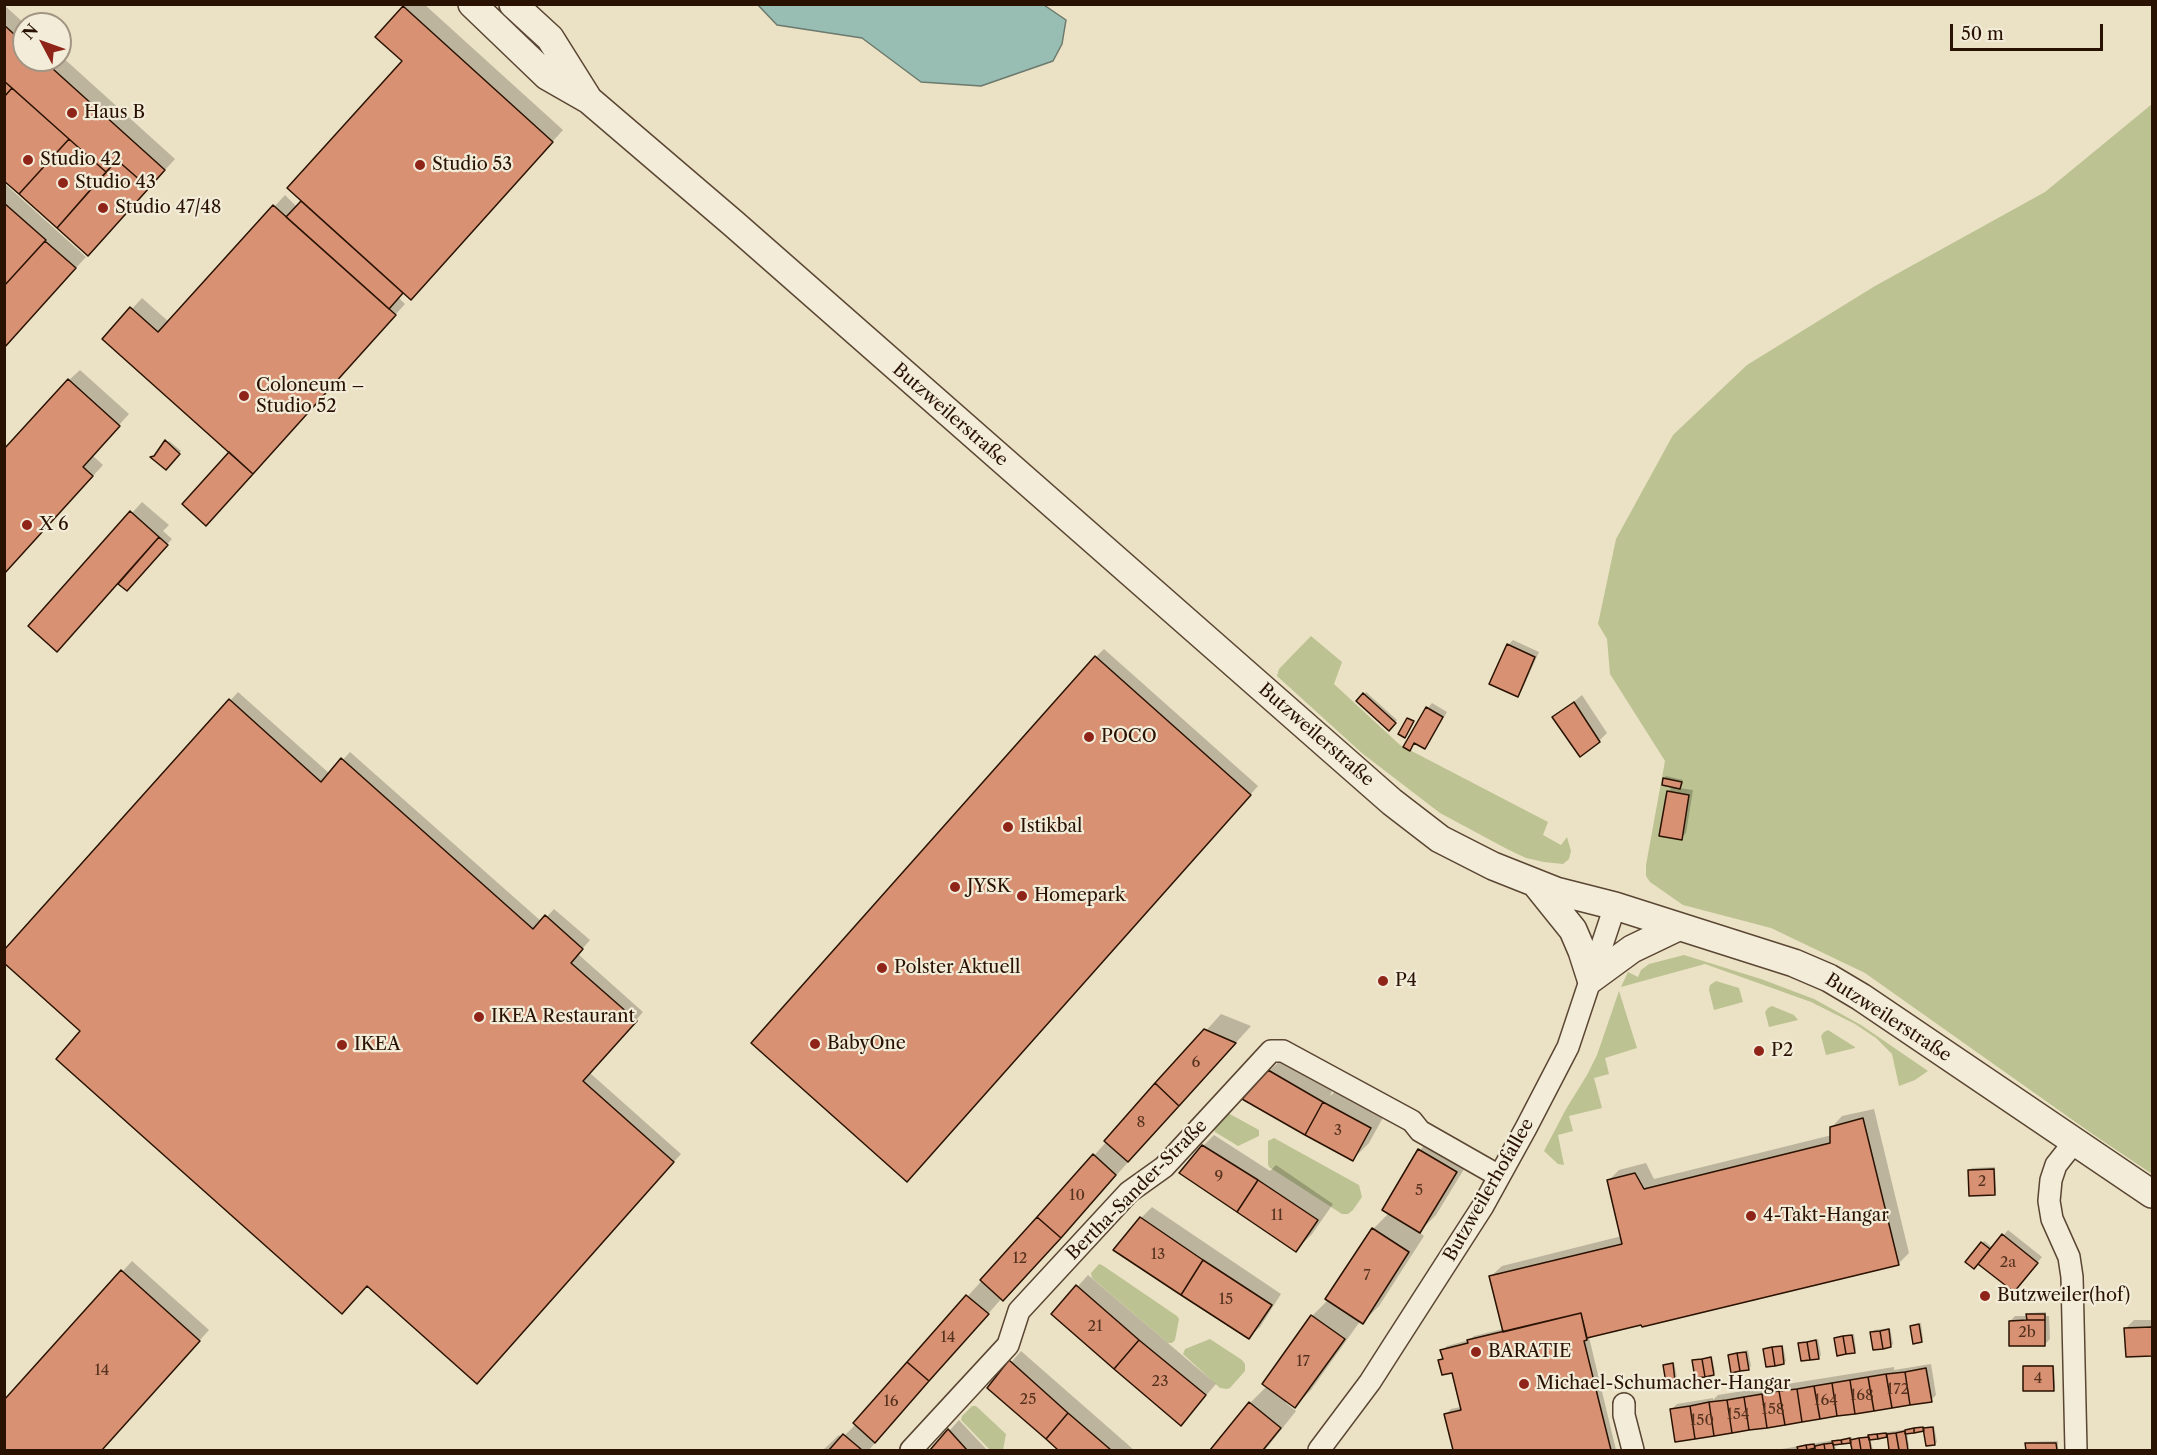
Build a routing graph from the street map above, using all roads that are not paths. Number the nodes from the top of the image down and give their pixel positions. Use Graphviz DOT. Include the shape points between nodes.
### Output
graph roads {
  1 [pos="472,4"];
  2 [pos="513,4"];
  3 [pos="589,100"];
  4 [pos="1536,884"];
  5 [pos="1615,906"];
  6 [pos="1678,927"];
  7 [pos="1590,979"];
  8 [pos="2075,1141"];
  9 [pos="1499,1176"];
  10 [pos="2152,1194"];
  11 [pos="1624,1404"];
  12 [pos="911,1450"];
  13 [pos="1319,1450"];
  14 [pos="1633,1450"];
  15 [pos="2076,1450"];
  1 -- 3 [label="street, Butzweilerstraße" via="547,76"];
  2 -- 3 [label="street, Butzweilerstraße" via="549,38"];
  3 -- 4 [label="street, Butzweilerstraße" via="1392,802 1440,839"];
  4 -- 5 [label="street, Butzweilerstraße"];
  4 -- 7 [label="street" via="1573,930"];
  5 -- 6 [label="street, Butzweilerstraße"];
  5 -- 7 [label="street, Butzweilerhofallee"];
  6 -- 7 [label="street" via="1632,949"];
  6 -- 8 [label="street, Butzweilerstraße" via="1794,963 1829,978"];
  7 -- 9 [label="street, Butzweilerhofallee" via="1568,1047"];
  8 -- 10 [label="street, Butzweilerstraße"];
  8 -- 15 [label="street" via="2056,1165 2049,1201 2072,1277"];
  9 -- 12 [label="street, Bertha-Sander-Straße" via="1420,1131 1412,1121 1283,1051 1271,1051 1164,1167 1129,1192 1019,1311 1008,1345"];
  9 -- 13 [label="street, Butzweilerhofallee" via="1370,1382"];
  11 -- 14 [label="street"];
}
